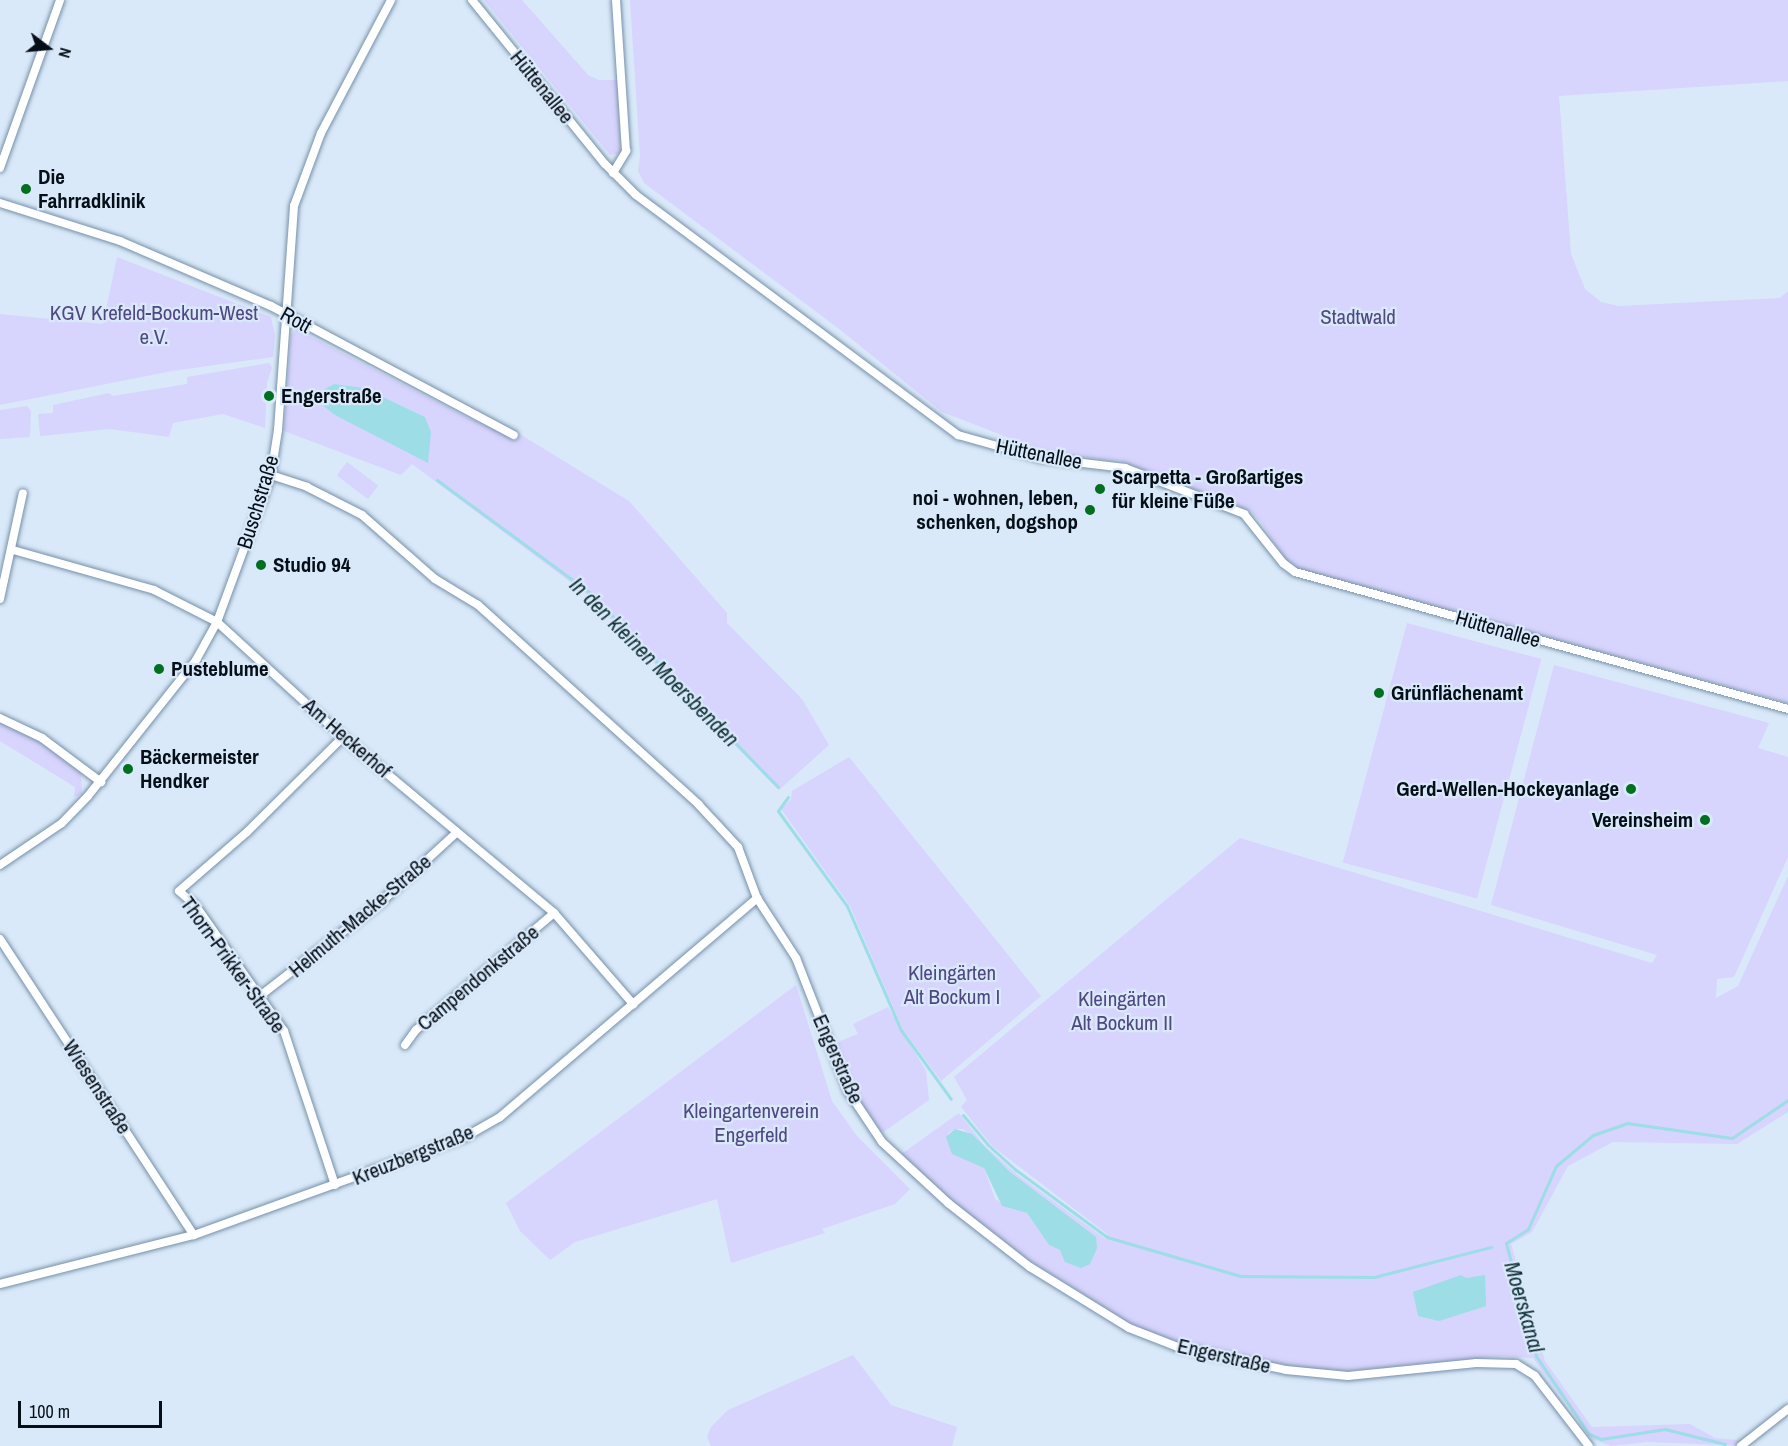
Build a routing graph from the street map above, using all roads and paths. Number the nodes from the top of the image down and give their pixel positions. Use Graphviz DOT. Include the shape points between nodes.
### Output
graph roads {
  1 [pos="60,0"];
  2 [pos="391,0"];
  3 [pos="472,0"];
  4 [pos="616,0"];
  5 [pos="0,168"];
  6 [pos="613,173"];
  7 [pos="0,203"];
  8 [pos="285,315"];
  9 [pos="514,435"];
  10 [pos="270,475"];
  11 [pos="24,493"];
  12 [pos="13,550"];
  13 [pos="0,598"];
  14 [pos="217,622"];
  15 [pos="1788,709"];
  16 [pos="0,718"];
  17 [pos="343,737"];
  18 [pos="101,782"];
  19 [pos="457,832"];
  20 [pos="0,865"];
  21 [pos="757,898"];
  22 [pos="554,913"];
  23 [pos="0,939"];
  24 [pos="260,996"];
  25 [pos="633,1004"];
  26 [pos="405,1045"];
  27 [pos="335,1185"];
  28 [pos="194,1235"];
  29 [pos="0,1284"];
  30 [pos="1788,1409"];
  31 [pos="1589,1446"];
  32 [pos="1741,1446"];
  1 -- 5 [label="street"];
  2 -- 8 [label="street, Buschstraße" via="309,161 294,207"];
  3 -- 6 [label="street, Hüttenallee"];
  4 -- 6 [label="street" via="626,151"];
  6 -- 15 [label="street, Hüttenallee" via="636,195 958,435 1040,458 1125,468 1244,514 1283,563 1295,572"];
  7 -- 8 [label="street, Rott" via="120,241"];
  8 -- 9 [label="street, Rott"];
  8 -- 10 [label="street, Buschstraße"];
  10 -- 14 [label="street, Buschstraße"];
  10 -- 21 [label="street, Engerstraße" via="352,509 435,579 478,605 698,804 738,847"];
  11 -- 12 [label="street"];
  12 -- 13 [label="street"];
  12 -- 14 [label="street, Am Heckerhof" via="154,590"];
  14 -- 17 [label="street, Am Heckerhof"];
  14 -- 18 [label="street, Buschstraße" via="196,660"];
  16 -- 18 [label="street" via="42,738"];
  17 -- 19 [label="street, Am Heckerhof"];
  17 -- 24 [label="street, Thorn-Prikker-Straße" via="247,832 179,891 195,905"];
  18 -- 20 [label="street, Buschstraße" via="62,823"];
  19 -- 22 [label="street, Am Heckerhof"];
  19 -- 24 [label="street, Helmuth-Macke-Straße" via="381,902"];
  21 -- 25 [label="street, Kreuzbergstraße"];
  21 -- 31 [label="street, Engerstraße" via="796,958 848,1091 882,1142 931,1189 1030,1268 1130,1328 1178,1347 1275,1368 1348,1376 1476,1363 1516,1364 1535,1376"];
  22 -- 25 [label="street, Am Heckerhof"];
  22 -- 26 [label="street, Campendonkstraße" via="416,1030"];
  23 -- 28 [label="street, Wiesenstraße"];
  24 -- 27 [label="street, Thorn-Prikker-Straße" via="284,1031"];
  25 -- 27 [label="street, Kreuzbergstraße" via="500,1118 465,1137"];
  27 -- 28 [label="street, Kreuzbergstraße"];
  28 -- 29 [label="street, Kreuzbergstraße"];
  30 -- 32 [label="street"];
}
